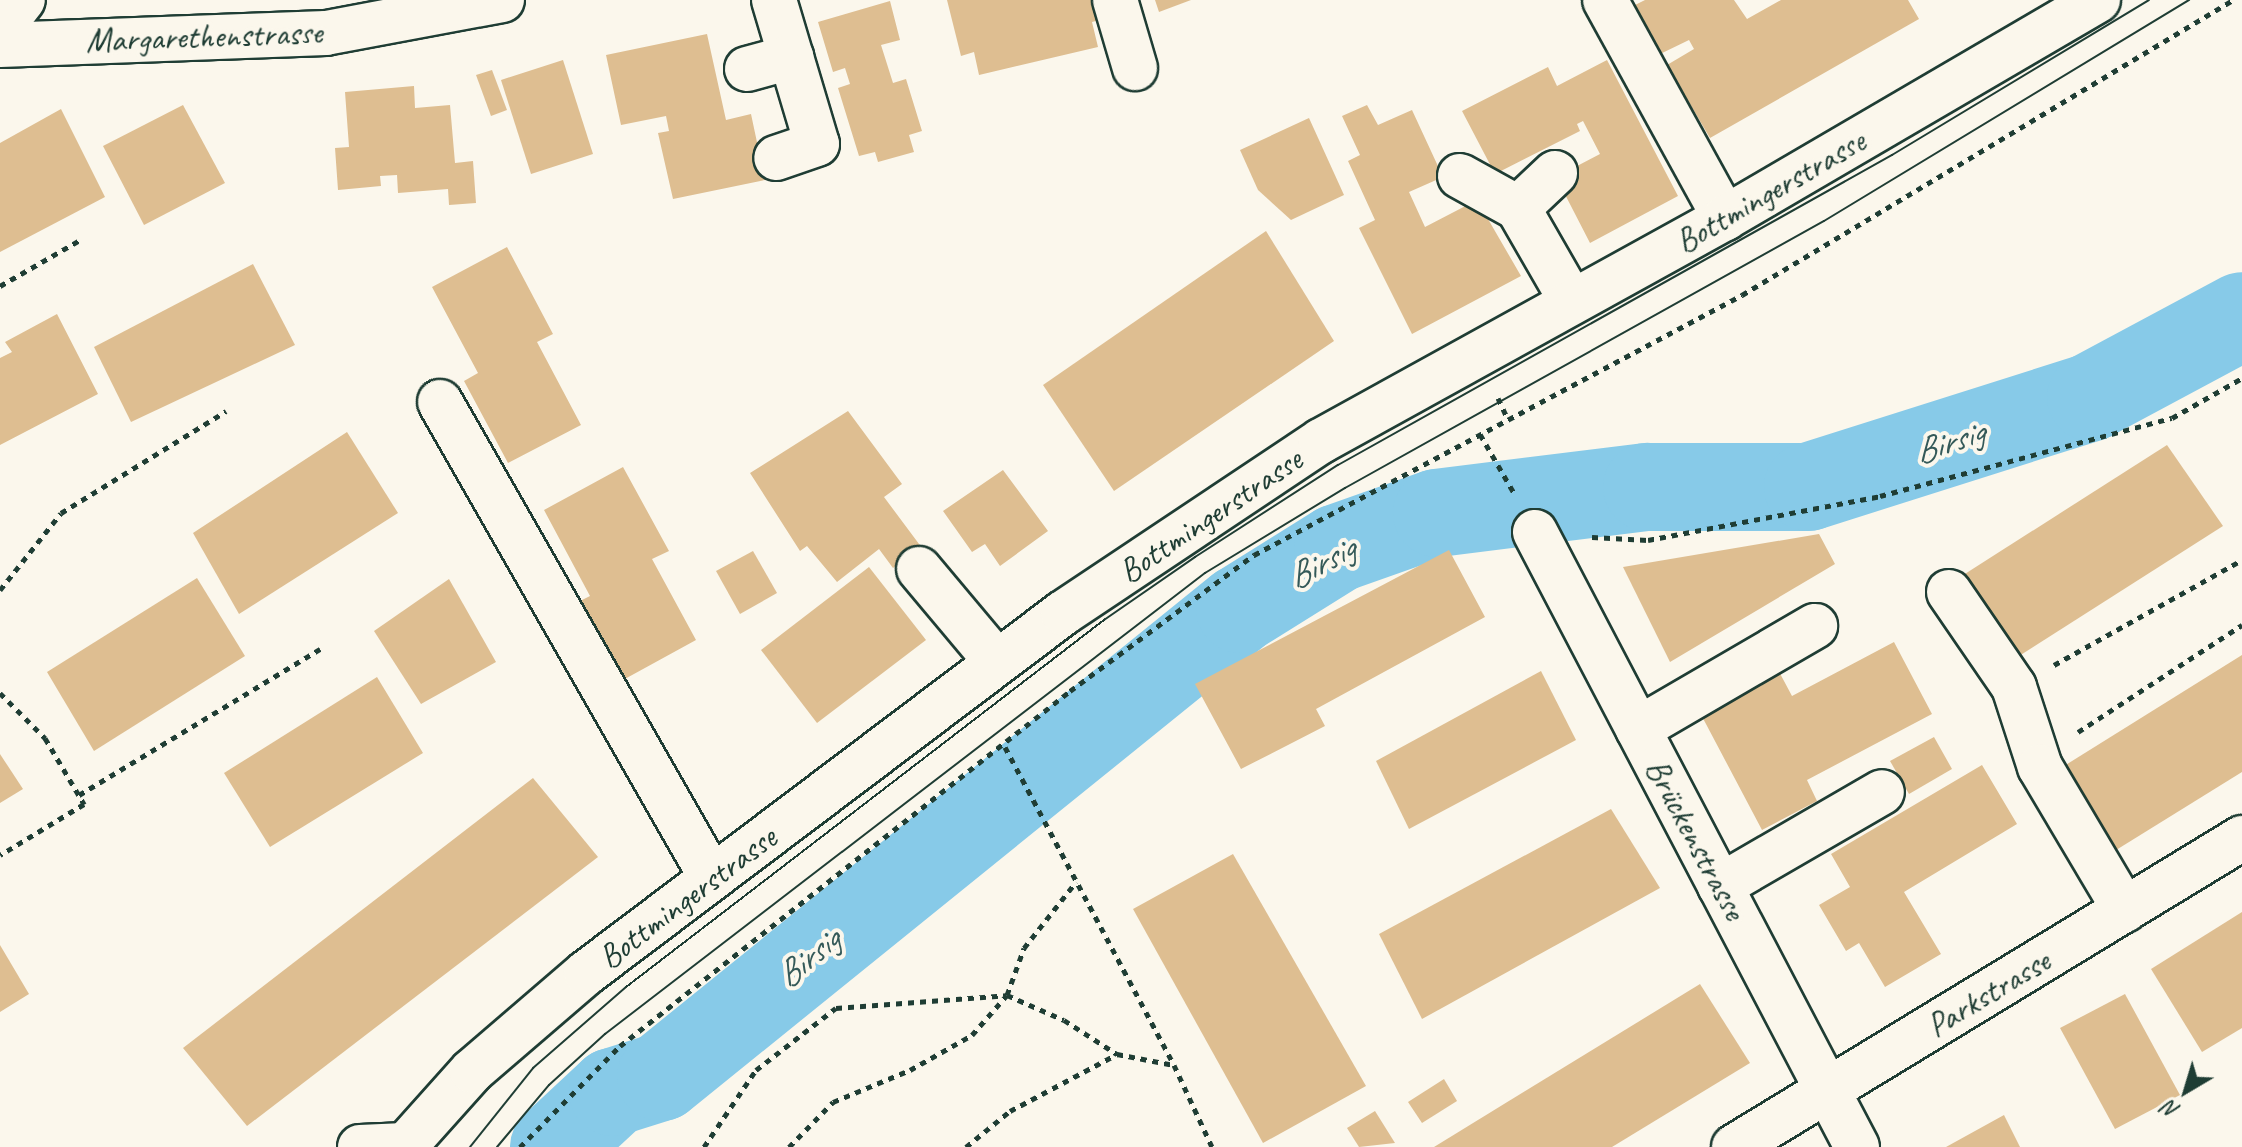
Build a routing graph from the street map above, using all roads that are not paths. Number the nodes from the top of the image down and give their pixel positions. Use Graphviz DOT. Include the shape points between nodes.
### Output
graph roads {
  1 [pos="23,0"];
  2 [pos="502,0"];
  3 [pos="774,0"];
  4 [pos="1115,0"];
  5 [pos="1605,0"];
  6 [pos="2098,0"];
  7 [pos="0,29"];
  8 [pos="0,45"];
  9 [pos="791,57"];
  10 [pos="1135,68"];
  11 [pos="747,69"];
  12 [pos="776,158"];
  13 [pos="1555,173"];
  14 [pos="1460,176"];
  15 [pos="1518,208"];
  16 [pos="1725,218"];
  17 [pos="1572,302"];
  18 [pos="440,402"];
  19 [pos="1526,515"];
  20 [pos="919,569"];
  21 [pos="1949,592"];
  22 [pos="1815,626"];
  23 [pos="997,662"];
  24 [pos="1638,729"];
  25 [pos="1882,792"];
  26 [pos="2242,838"];
  27 [pos="712,878"];
  28 [pos="1720,886"];
  29 [pos="2125,910"];
  30 [pos="1828,1091"];
  31 [pos="404,1146"];
  32 [pos="360,1147"];
  33 [pos="1734,1147"];
  34 [pos="1857,1147"];
  1 -- 7 [label="street"];
  2 -- 8 [label="street, Margarethenstrasse" via="326,33"];
  3 -- 9 [label="street"];
  4 -- 10 [label="street"];
  5 -- 16 [label="street"];
  6 -- 16 [label="street, Bottmingerstrasse"];
  9 -- 11 [label="street"];
  9 -- 12 [label="street" via="817,144"];
  13 -- 15 [label="street"];
  14 -- 15 [label="street"];
  15 -- 17 [label="street"];
  16 -- 17 [label="street, Bottmingerstrasse"];
  17 -- 23 [label="street, Bottmingerstrasse" via="1321,441"];
  18 -- 27 [label="street"];
  19 -- 24 [label="street, Brückenstrasse"];
  20 -- 23 [label="street"];
  21 -- 29 [label="street" via="2014,687 2037,759"];
  22 -- 24 [label="street"];
  23 -- 27 [label="street, Bottmingerstrasse"];
  24 -- 28 [label="street, Brückenstrasse"];
  25 -- 28 [label="street"];
  26 -- 29 [label="street, Parkstrasse"];
  27 -- 31 [label="street, Bottmingerstrasse" via="523,1024"];
  28 -- 30 [label="street, Brückenstrasse"];
  29 -- 30 [label="street, Parkstrasse"];
  30 -- 33 [label="street, Parkstrasse"];
  30 -- 34 [label="street, Brückenstrasse"];
  31 -- 32 [label="street"];
}
